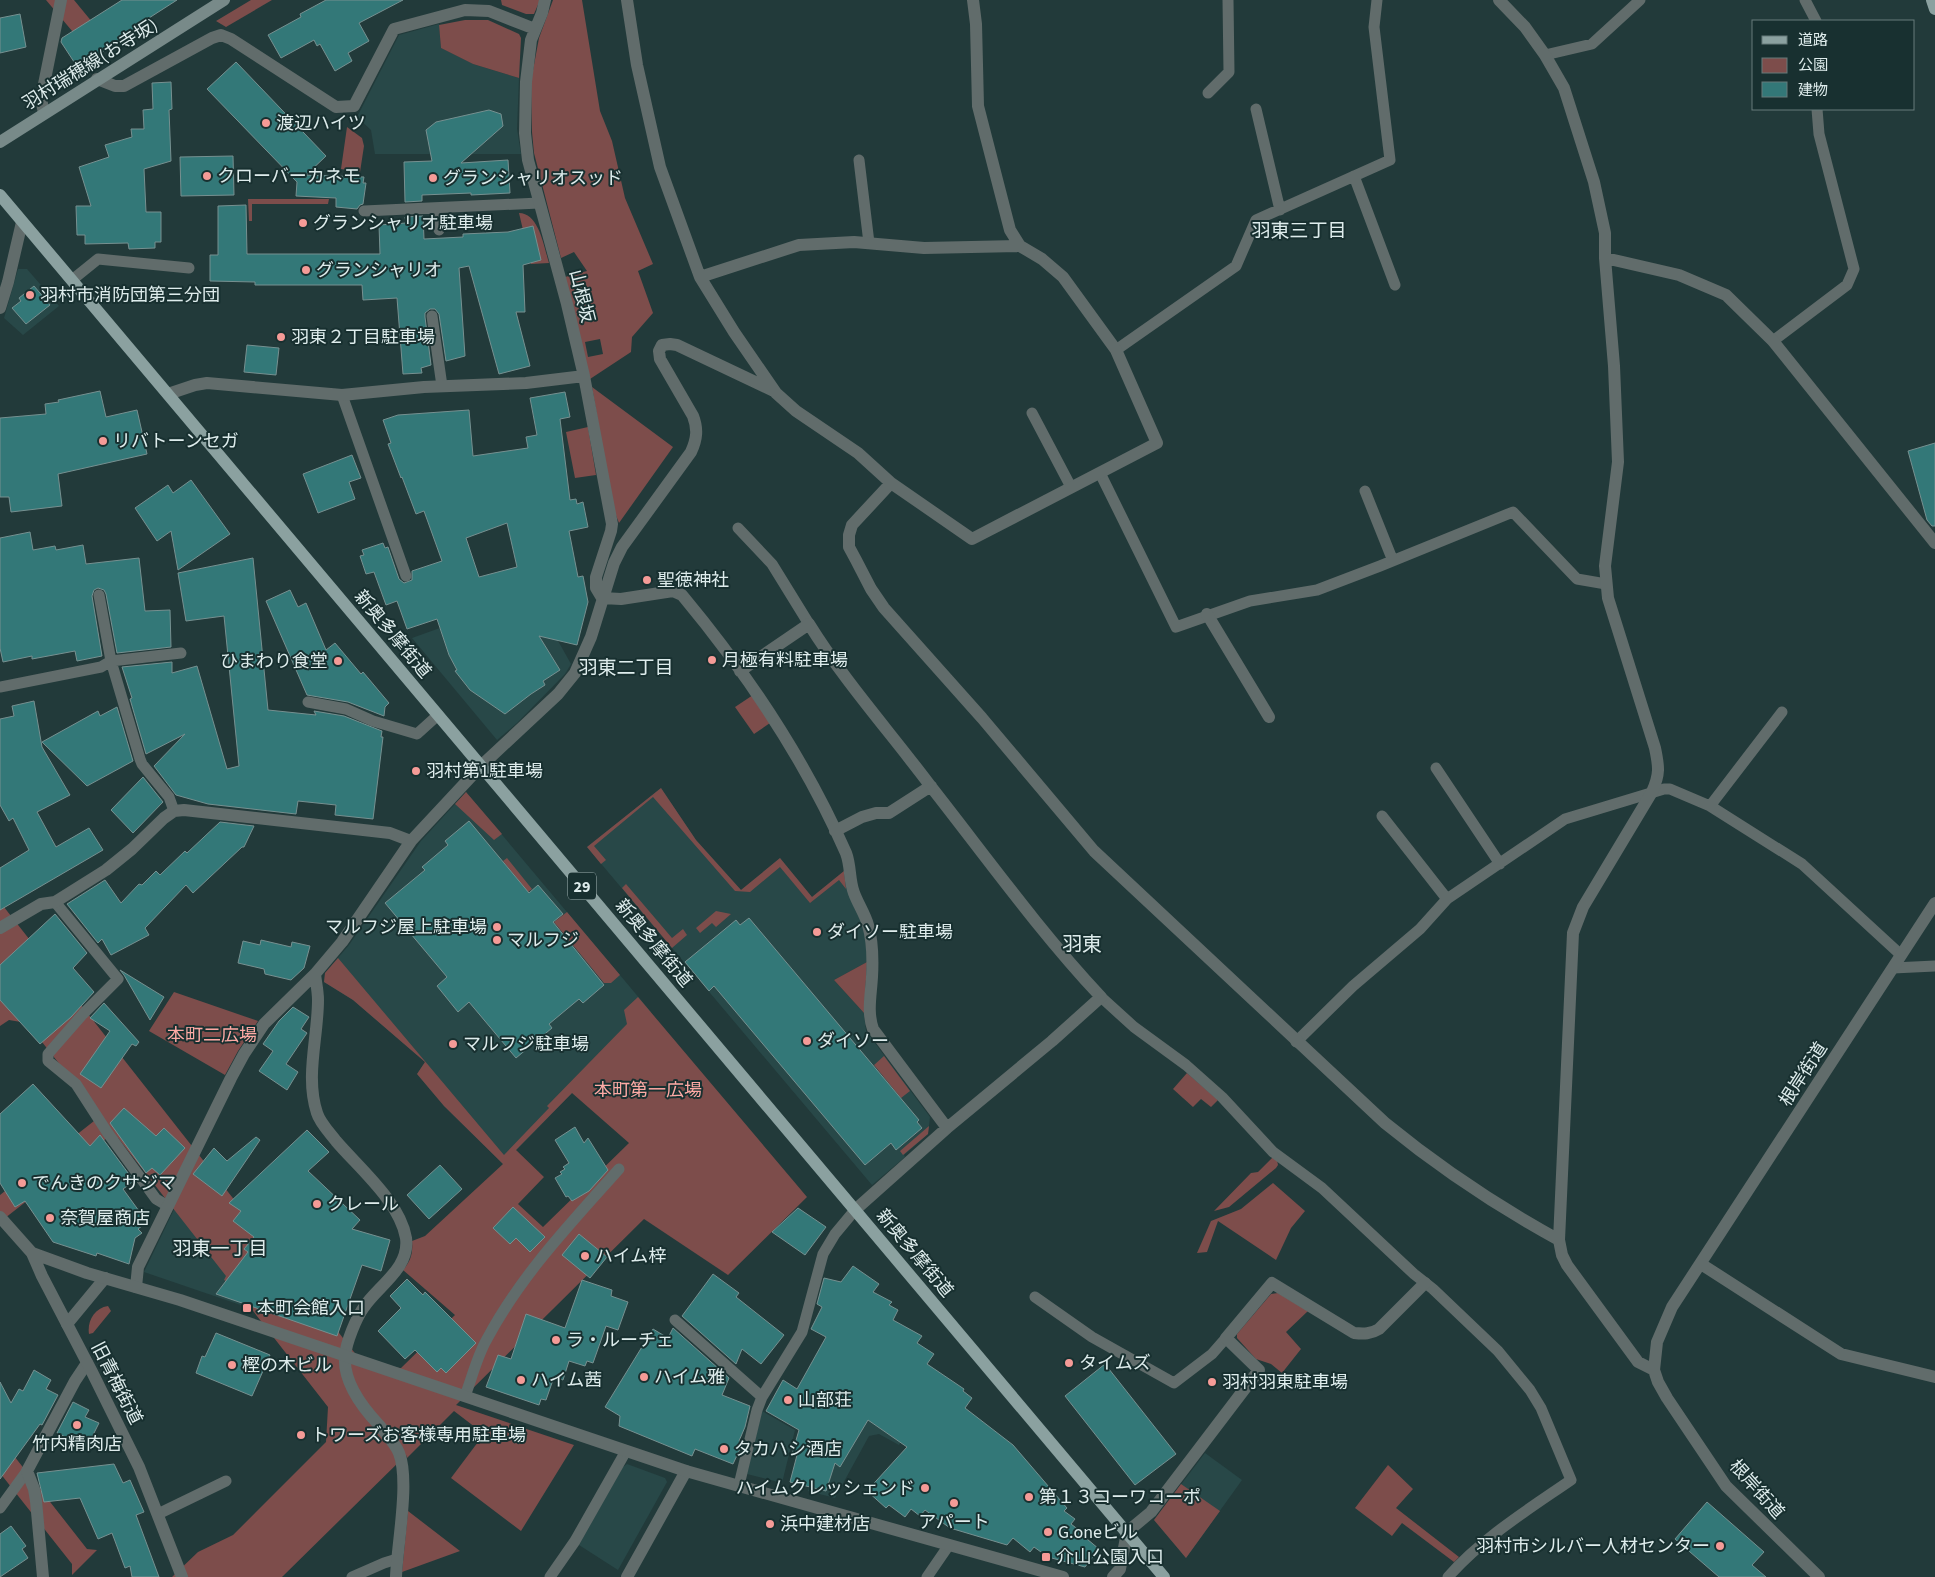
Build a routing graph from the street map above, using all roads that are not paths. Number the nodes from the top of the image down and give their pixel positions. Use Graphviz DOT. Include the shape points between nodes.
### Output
graph roads {
  1 [pos="61,0"];
  2 [pos="224,0"];
  3 [pos="545,0"];
  4 [pos="627,0"];
  5 [pos="973,0"];
  6 [pos="1228,0"];
  7 [pos="1377,0"];
  8 [pos="1499,0"];
  9 [pos="1640,0"];
  10 [pos="1805,0"];
  11 [pos="1815,20"];
  12 [pos="535,29"];
  13 [pos="1545,55"];
  14 [pos="97,79"];
  15 [pos="1208,93"];
  16 [pos="1256,109"];
  17 [pos="1818,110"];
  18 [pos="44,113"];
  19 [pos="0,142"];
  20 [pos="859,160"];
  21 [pos="1354,176"];
  22 [pos="0,195"];
  23 [pos="539,203"];
  24 [pos="438,208"];
  25 [pos="1280,210"];
  26 [pos="364,211"];
  27 [pos="22,222"];
  28 [pos="439,230"];
  29 [pos="869,243"];
  30 [pos="1020,246"];
  31 [pos="1605,258"];
  32 [pos="189,268"];
  33 [pos="700,277"];
  34 [pos="72,280"];
  35 [pos="1395,286"];
  36 [pos="0,308"];
  37 [pos="432,316"];
  38 [pos="1773,341"];
  39 [pos="1116,350"];
  40 [pos="584,376"];
  41 [pos="442,386"];
  42 [pos="776,392"];
  43 [pos="168,394"];
  44 [pos="342,395"];
  45 [pos="1032,413"];
  46 [pos="1100,473"];
  47 [pos="891,483"];
  48 [pos="1071,487"];
  49 [pos="1365,490"];
  50 [pos="738,528"];
  51 [pos="1935,543"];
  52 [pos="1393,561"];
  53 [pos="406,576"];
  54 [pos="1606,584"];
  55 [pos="98,595"];
  56 [pos="602,598"];
  57 [pos="1207,614"];
  58 [pos="809,624"];
  59 [pos="181,654"];
  60 [pos="111,661"];
  61 [pos="740,671"];
  62 [pos="0,687"];
  63 [pos="308,702"];
  64 [pos="1782,712"];
  65 [pos="438,715"];
  66 [pos="1269,717"];
  67 [pos="481,766"];
  68 [pos="1436,768"];
  69 [pos="931,786"];
  70 [pos="1652,792"];
  71 [pos="1710,806"];
  72 [pos="174,811"];
  73 [pos="1382,816"];
  74 [pos="835,831"];
  75 [pos="411,841"];
  76 [pos="1500,864"];
  77 [pos="1447,900"];
  78 [pos="55,902"];
  79 [pos="1935,903"];
  80 [pos="0,928"];
  81 [pos="1901,955"];
  82 [pos="1935,966"];
  83 [pos="1893,968"];
  84 [pos="315,974"];
  85 [pos="1101,997"];
  86 [pos="1296,1042"];
  87 [pos="947,1128"];
  88 [pos="619,1170"];
  89 [pos="168,1206"];
  90 [pos="856,1210"];
  91 [pos="0,1217"];
  92 [pos="1559,1240"];
  93 [pos="32,1253"];
  94 [pos="1701,1264"];
  95 [pos="105,1278"];
  96 [pos="1425,1283"];
  97 [pos="136,1287"];
  98 [pos="1035,1298"];
  99 [pos="675,1320"];
  100 [pos="67,1324"];
  101 [pos="1226,1338"];
  102 [pos="344,1356"];
  103 [pos="87,1362"];
  104 [pos="1654,1370"];
  105 [pos="1935,1377"];
  106 [pos="465,1396"];
  107 [pos="762,1398"];
  108 [pos="626,1451"];
  109 [pos="27,1471"];
  110 [pos="686,1471"];
  111 [pos="226,1481"];
  112 [pos="739,1485"];
  113 [pos="0,1508"];
  114 [pos="158,1514"];
  115 [pos="1127,1532"];
  116 [pos="950,1545"];
  117 [pos="397,1559"];
  118 [pos="43,1577"];
  119 [pos="182,1577"];
  120 [pos="352,1577"];
  121 [pos="396,1577"];
  122 [pos="550,1577"];
  123 [pos="627,1577"];
  124 [pos="927,1577"];
  125 [pos="1063,1577"];
  126 [pos="1113,1577"];
  127 [pos="1164,1577"];
  128 [pos="1448,1577"];
  129 [pos="1819,1577"];
  1 -- 18 [label="street" via="41,100"];
  2 -- 14 [label="main road, 羽村瑞穂線(お寺坂)"];
  3 -- 12 [label="street, 山根坂"];
  4 -- 33 [label="street" via="637,64 660,167"];
  5 -- 30 [label="street" via="980,119 1010,230"];
  6 -- 15 [label="lane" via="1229,72"];
  7 -- 21 [label="lane" via="1374,27 1390,160"];
  8 -- 13 [label="street" via="1525,27"];
  9 -- 13 [label="lane" via="1592,44"];
  10 -- 11 [label="lane"];
  12 -- 14 [label="street" via="489,11 465,10 394,29 354,106 336,107 221,35 124,86"];
  12 -- 23 [label="street, 山根坂" via="526,82 525,133"];
  13 -- 31 [label="street" via="1564,88 1594,182 1605,232"];
  14 -- 18 [label="main road, 羽村瑞穂線(お寺坂)"];
  16 -- 25 [label="lane"];
  17 -- 38 [label="lane" via="1819,134 1854,269 1847,285"];
  18 -- 19 [label="main road, 羽村瑞穂線(お寺坂)"];
  20 -- 29 [label="lane"];
  21 -- 25 [label="lane"];
  21 -- 35 [label="lane"];
  22 -- 27 [label="main road, 新奥多摩街道 / 29"];
  23 -- 24 [label="lane"];
  23 -- 40 [label="street, 山根坂"];
  24 -- 26 [label="lane"];
  24 -- 28 [label="lane"];
  25 -- 39 [label="lane" via="1256,220 1236,266"];
  27 -- 34 [label="main road, 新奥多摩街道 / 29"];
  27 -- 36 [label="street"];
  29 -- 30 [label="street" via="924,248"];
  29 -- 33 [label="street" via="799,245"];
  30 -- 39 [label="street" via="1063,277"];
  31 -- 38 [label="street" via="1679,275 1726,295"];
  31 -- 54 [label="street" via="1618,462 1605,566"];
  32 -- 34 [label="lane" via="98,259"];
  33 -- 42 [label="street"];
  34 -- 43 [label="main road, 新奥多摩街道 / 29"];
  37 -- 41 [label="lane"];
  38 -- 51 [label="street"];
  39 -- 46 [label="street" via="1158,443"];
  40 -- 41 [label="street" via="526,383"];
  40 -- 56 [label="street, 山根坂" via="612,524 596,577 596,588"];
  41 -- 44 [label="street"];
  42 -- 47 [label="street" via="796,412 858,453"];
  42 -- 56 [label="street" via="677,345 662,345 660,359 693,416 696,442 622,547"];
  43 -- 44 [label="street" via="207,383"];
  43 -- 65 [label="main road, 新奥多摩街道 / 29"];
  44 -- 53 [label="lane"];
  45 -- 48 [label="lane"];
  46 -- 48 [label="street"];
  46 -- 57 [label="lane" via="1176,626"];
  47 -- 48 [label="street" via="972,539"];
  47 -- 86 [label="street" via="852,525 849,535 856,560 884,608 1094,851"];
  49 -- 52 [label="lane"];
  50 -- 58 [label="lane" via="772,564"];
  52 -- 54 [label="lane" via="1513,512 1577,579"];
  52 -- 57 [label="lane" via="1317,590 1250,601"];
  54 -- 70 [label="street" via="1655,748 1659,770"];
  55 -- 60 [label="lane"];
  56 -- 61 [label="street" via="621,599 673,591 682,595"];
  56 -- 67 [label="street" via="585,650 569,682"];
  57 -- 66 [label="street"];
  58 -- 61 [label="street"];
  58 -- 69 [label="street" via="832,661"];
  59 -- 60 [label="lane"];
  60 -- 62 [label="lane" via="101,667"];
  60 -- 72 [label="lane" via="142,764 169,797"];
  61 -- 74 [label="street" via="785,739"];
  63 -- 65 [label="lane" via="346,708 373,721 417,734"];
  64 -- 71 [label="lane"];
  65 -- 67 [label="main road, 新奥多摩街道 / 29"];
  67 -- 75 [label="street"];
  67 -- 90 [label="main road, 新奥多摩街道 / 29"];
  68 -- 76 [label="lane"];
  69 -- 74 [label="street" via="889,813 876,812"];
  69 -- 85 [label="street"];
  70 -- 71 [label="lane" via="1670,789"];
  70 -- 76 [label="lane" via="1565,819"];
  70 -- 92 [label="street" via="1583,907 1573,933"];
  71 -- 81 [label="lane" via="1802,864"];
  72 -- 75 [label="street" via="390,833"];
  72 -- 78 [label="street" via="106,870"];
  73 -- 77 [label="lane"];
  74 -- 87 [label="street" via="849,861 854,893 871,936 873,958 869,1009 873,1029"];
  75 -- 84 [label="street" via="342,942"];
  76 -- 77 [label="lane"];
  77 -- 86 [label="lane" via="1420,929 1353,986"];
  78 -- 80 [label="street" via="41,904"];
  78 -- 89 [label="lane" via="118,979 48,1054 48,1061 76,1084 156,1199"];
  79 -- 81 [label="street, 根岸街道"];
  81 -- 83 [label="street, 根岸街道"];
  82 -- 83 [label="lane"];
  83 -- 94 [label="street, 根岸街道"];
  84 -- 89 [label="street" via="278,1008 254,1038"];
  84 -- 102 [label="street" via="318,1002 313,1083 317,1115 393,1207 406,1239 403,1260 363,1308"];
  85 -- 87 [label="street" via="1052,1042"];
  85 -- 96 [label="lane" via="1222,1097 1273,1152 1322,1188"];
  86 -- 92 [label="street" via="1422,1154 1510,1213"];
  87 -- 90 [label="street"];
  88 -- 106 [label="lane" via="546,1252 499,1317"];
  89 -- 97 [label="street" via="138,1267"];
  90 -- 107 [label="lane" via="823,1254 802,1332"];
  90 -- 115 [label="main road, 新奥多摩街道 / 29"];
  91 -- 93 [label="street, 旧青梅街道"];
  92 -- 104 [label="street" via="1566,1265 1638,1362"];
  93 -- 95 [label="street"];
  93 -- 100 [label="street, 旧青梅街道"];
  94 -- 104 [label="street, 根岸街道" via="1662,1327"];
  94 -- 105 [label="street" via="1841,1354"];
  95 -- 97 [label="street"];
  95 -- 100 [label="street"];
  96 -- 101 [label="street" via="1379,1329 1362,1334 1272,1283"];
  96 -- 128 [label="lane" via="1498,1351 1530,1390 1541,1408 1570,1480 1515,1519"];
  97 -- 102 [label="street"];
  98 -- 101 [label="lane" via="1092,1337 1174,1383 1212,1354"];
  99 -- 107 [label="lane"];
  100 -- 103 [label="street, 旧青梅街道"];
  101 -- 115 [label="street" via="1259,1370 1151,1512"];
  102 -- 106 [label="street"];
  102 -- 117 [label="street" via="349,1382 360,1402 400,1454 403,1484"];
  103 -- 109 [label="street"];
  103 -- 114 [label="street, 旧青梅街道" via="139,1466"];
  104 -- 129 [label="street, 根岸街道" via="1658,1382 1726,1486"];
  106 -- 108 [label="street"];
  107 -- 112 [label="lane" via="752,1426"];
  108 -- 110 [label="street"];
  108 -- 122 [label="lane" via="575,1541"];
  109 -- 113 [label="lane"];
  109 -- 118 [label="street" via="36,1501"];
  110 -- 112 [label="street"];
  110 -- 123 [label="street"];
  111 -- 114 [label="lane"];
  112 -- 116 [label="street"];
  114 -- 119 [label="street, 旧青梅街道"];
  115 -- 126 [label="street" via="1120,1569"];
  115 -- 127 [label="main road, 新奥多摩街道 / 29"];
  116 -- 124 [label="lane"];
  116 -- 125 [label="street"];
  117 -- 120 [label="lane"];
  117 -- 121 [label="street"];
}
